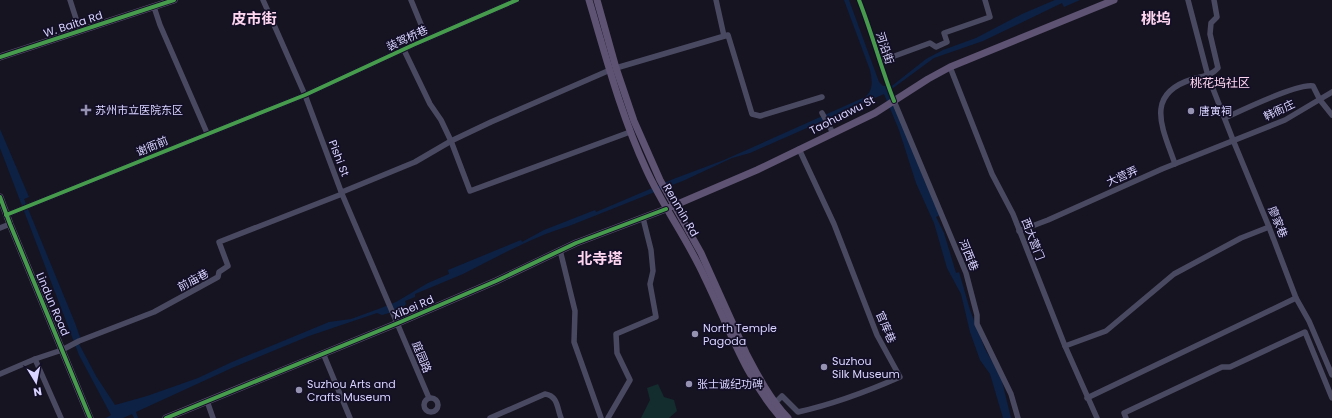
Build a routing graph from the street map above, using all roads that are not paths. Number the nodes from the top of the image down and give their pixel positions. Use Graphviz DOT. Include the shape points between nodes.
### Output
graph roads {
  1 [pos="70,0"];
  2 [pos="174,0"];
  3 [pos="264,0"];
  4 [pos="411,0"];
  5 [pos="497,0"];
  6 [pos="517,0"];
  7 [pos="589,0"];
  8 [pos="597,0"];
  9 [pos="716,0"];
  10 [pos="985,0"];
  11 [pos="1114,0"];
  12 [pos="1188,0"];
  13 [pos="1214,0"];
  14 [pos="154,7"];
  15 [pos="499,7"];
  16 [pos="80,31"];
  17 [pos="724,36"];
  18 [pos="427,39"];
  19 [pos="404,50"];
  20 [pos="0,57"];
  21 [pos="881,61"];
  22 [pos="950,67"];
  23 [pos="613,69"];
  24 [pos="1208,76"];
  25 [pos="1332,92"];
  26 [pos="305,95"];
  27 [pos="822,97"];
  28 [pos="1320,100"];
  29 [pos="892,102"];
  30 [pos="822,113"];
  31 [pos="1332,115"];
  32 [pos="1225,118"];
  33 [pos="630,132"];
  34 [pos="207,133"];
  35 [pos="833,133"];
  36 [pos="1233,140"];
  37 [pos="451,141"];
  38 [pos="799,149"];
  39 [pos="1175,164"];
  40 [pos="656,182"];
  41 [pos="342,193"];
  42 [pos="0,198"];
  43 [pos="673,206"];
  44 [pos="666,209"];
  45 [pos="6,215"];
  46 [pos="642,218"];
  47 [pos="10,224"];
  48 [pos="1270,227"];
  49 [pos="0,228"];
  50 [pos="1020,231"];
  51 [pos="560,250"];
  52 [pos="1296,298"];
  53 [pos="398,323"];
  54 [pos="1065,346"];
  55 [pos="62,350"];
  56 [pos="323,353"];
  57 [pos="35,359"];
  58 [pos="0,374"];
  59 [pos="1332,375"];
  60 [pos="429,398"];
  61 [pos="1087,398"];
  62 [pos="1332,398"];
  63 [pos="207,401"];
  64 [pos="773,405"];
  65 [pos="434,412"];
  66 [pos="61,418"];
  67 [pos="90,418"];
  68 [pos="166,418"];
  69 [pos="213,418"];
  70 [pos="350,418"];
  71 [pos="437,418"];
  72 [pos="490,418"];
  73 [pos="561,418"];
  74 [pos="601,418"];
  75 [pos="608,418"];
  76 [pos="782,418"];
  77 [pos="788,418"];
  78 [pos="1018,418"];
  79 [pos="1096,418"];
  80 [pos="1126,418"];
  1 -- 16 [label="street"];
  2 -- 14 [label="main road, W. Baita Rd"];
  3 -- 26 [label="street, Pishi St"];
  4 -- 18 [label="street"];
  5 -- 15 [label="street"];
  6 -- 15 [label="street, 装驾桥巷"];
  7 -- 23 [label="main road, Renmin Rd"];
  8 -- 23 [label="main road, Renmin Rd"];
  9 -- 17 [label="street"];
  10 -- 21 [label="street" via="990,16 944,33 947,42 936,47 930,43"];
  11 -- 22 [label="main road, Taohuawu St"];
  12 -- 24 [label="street, 廖家巷"];
  13 -- 24 [label="street" via="1217,17 1211,23 1210,34 1218,68"];
  14 -- 16 [label="main road, W. Baita Rd"];
  14 -- 34 [label="street"];
  15 -- 18 [label="street, 装驾桥巷"];
  16 -- 20 [label="main road, W. Baita Rd"];
  17 -- 23 [label="street"];
  17 -- 27 [label="street" via="728,35 752,114 760,116"];
  18 -- 19 [label="street, 装驾桥巷"];
  19 -- 26 [label="street, 装驾桥巷"];
  19 -- 37 [label="street"];
  22 -- 29 [label="main road, Taohuawu St"];
  22 -- 50 [label="street, 西大营门" via="992,174"];
  23 -- 33 [label="main road, Renmin Rd"];
  23 -- 37 [label="street"];
  23 -- 40 [label="main road, Renmin Rd"];
  24 -- 32 [label="street, 廖家巷"];
  24 -- 39 [label="street" via="1180,84 1163,100 1160,121"];
  25 -- 28 [label="street, 韩衙庄"];
  26 -- 34 [label="street, 谢衙前"];
  26 -- 41 [label="street, Pishi St"];
  28 -- 31 [label="street"];
  28 -- 32 [label="street" via="1313,86 1307,86"];
  28 -- 36 [label="street, 韩衙庄" via="1285,120"];
  29 -- 35 [label="main road, Taohuawu St"];
  29 -- 78 [label="street, 河西巷" via="966,273 977,324 1011,394"];
  30 -- 35 [label="street"];
  32 -- 36 [label="street, 廖家巷"];
  33 -- 37 [label="street" via="470,191"];
  33 -- 40 [label="main road, Renmin Rd"];
  34 -- 45 [label="street, 谢衙前"];
  35 -- 38 [label="main road, Taohuawu St"];
  36 -- 39 [label="street, 大营弄"];
  36 -- 48 [label="street, 廖家巷"];
  37 -- 41 [label="street" via="415,162"];
  38 -- 43 [label="main road, Taohuawu St"];
  38 -- 64 [label="street, 官库巷" via="834,224 877,335 900,377 861,394 798,412 782,396"];
  39 -- 50 [label="street, 大营弄"];
  40 -- 43 [label="main road, Renmin Rd" via="665,191"];
  40 -- 44 [label="main road, Renmin Rd" via="658,195"];
  41 -- 53 [label="street, Pishi St"];
  41 -- 55 [label="street, 前庙巷" via="219,242 228,266 219,272 218,277 154,312"];
  42 -- 45 [label="main road, Lindun Road"];
  43 -- 44 [label="main road, Taohuawu St"];
  43 -- 64 [label="main road, Renmin Rd" via="701,253"];
  44 -- 46 [label="main road, Xibei Rd"];
  44 -- 64 [label="main road, Renmin Rd" via="700,265 745,364 759,389"];
  45 -- 47 [label="main road, Lindun Road"];
  46 -- 51 [label="main road, Xibei Rd"];
  46 -- 75 [label="street" via="651,250 653,272 650,284 656,317 616,334 617,353 630,380"];
  47 -- 49 [label="street"];
  47 -- 55 [label="main road, Lindun Road"];
  48 -- 52 [label="street, 廖家巷"];
  48 -- 54 [label="street" via="1241,238 1174,274 1106,331"];
  50 -- 54 [label="street, 西大营门"];
  51 -- 53 [label="main road, Xibei Rd"];
  51 -- 74 [label="street" via="575,311 574,342"];
  52 -- 59 [label="street, 廖家巷" via="1309,321"];
  52 -- 61 [label="street"];
  53 -- 56 [label="main road, Xibei Rd"];
  53 -- 60 [label="street, 庭园路"];
  54 -- 61 [label="street, 西大营门"];
  55 -- 57 [label="street, 前庙巷"];
  55 -- 67 [label="main road, Lindun Road"];
  56 -- 63 [label="main road, Xibei Rd"];
  56 -- 70 [label="street"];
  57 -- 58 [label="street, 前庙巷"];
  57 -- 66 [label="street"];
  60 -- 65 [label="street" via="425,402 425,408 429,412"];
  60 -- 65 [label="street" via="434,398 438,402 438,408"];
  61 -- 79 [label="street, 西大营门"];
  62 -- 80 [label="street" via="1305,332 1124,413"];
  63 -- 68 [label="main road, Xibei Rd"];
  63 -- 69 [label="street"];
  64 -- 76 [label="main road, Renmin Rd"];
  64 -- 77 [label="main road, Renmin Rd"];
  65 -- 71 [label="street"];
  72 -- 73 [label="street" via="545,394 555,399"];
}
